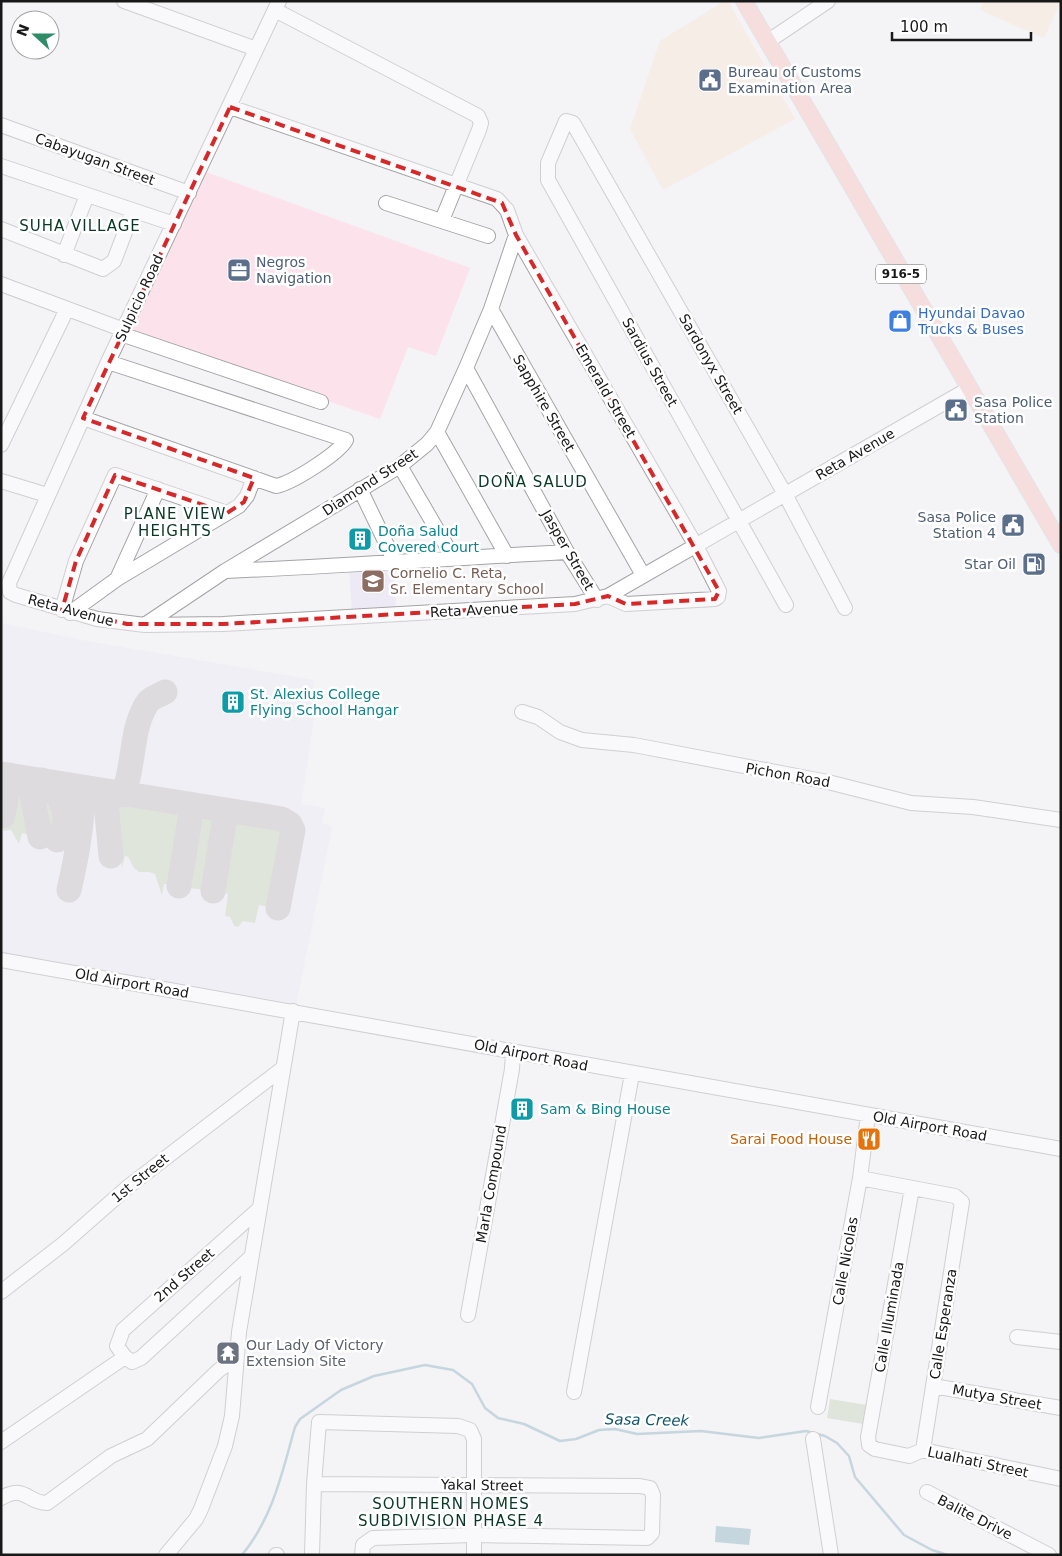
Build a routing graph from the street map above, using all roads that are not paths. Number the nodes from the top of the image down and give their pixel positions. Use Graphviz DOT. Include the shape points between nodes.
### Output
graph roads {
  1 [pos="124,1"];
  2 [pos="744,1"];
  3 [pos="828,1"];
  4 [pos="277,6"];
  5 [pos="767,42"];
  6 [pos="256,49"];
  7 [pos="230,107"];
  8 [pos="573,123"];
  9 [pos="1,125"];
  10 [pos="1,166"];
  11 [pos="457,186"];
  12 [pos="189,193"];
  13 [pos="87,195"];
  14 [pos="386,203"];
  15 [pos="133,211"];
  16 [pos="442,220"];
  17 [pos="174,224"];
  18 [pos="1,229"];
  19 [pos="516,235"];
  20 [pos="488,236"];
  21 [pos="64,255"];
  22 [pos="2,288"];
  23 [pos="67,309"];
  24 [pos="491,309"];
  25 [pos="122,332"];
  26 [pos="108,362"];
  27 [pos="466,368"];
  28 [pos="970,388"];
  29 [pos="321,402"];
  30 [pos="83,418"];
  31 [pos="437,432"];
  32 [pos="1,445"];
  33 [pos="400,466"];
  34 [pos="254,478"];
  35 [pos="1,481"];
  36 [pos="158,489"];
  37 [pos="360,489"];
  38 [pos="785,494"];
  39 [pos="47,495"];
  40 [pos="228,513"];
  41 [pos="739,521"];
  42 [pos="1061,545"];
  43 [pos="696,546"];
  44 [pos="567,552"];
  45 [pos="507,556"];
  46 [pos="453,557"];
  47 [pos="396,564"];
  48 [pos="225,571"];
  49 [pos="643,575"];
  50 [pos="117,579"];
  51 [pos="16,595"];
  52 [pos="602,598"];
  53 [pos="786,605"];
  54 [pos="845,608"];
  55 [pos="66,611"];
  56 [pos="145,625"];
  57 [pos="522,712"];
  58 [pos="1061,820"];
  59 [pos="1,960"];
  60 [pos="294,1011"];
  61 [pos="513,1052"];
  62 [pos="283,1068"];
  63 [pos="632,1074"];
  64 [pos="868,1115"];
  65 [pos="1061,1149"];
  66 [pos="860,1178"];
  67 [pos="912,1188"];
  68 [pos="259,1209"];
  69 [pos="250,1258"];
  70 [pos="1,1292"];
  71 [pos="468,1315"];
  72 [pos="1017,1337"];
  73 [pos="1061,1342"];
  74 [pos="125,1357"];
  75 [pos="235,1359"];
  76 [pos="933,1386"];
  77 [pos="574,1392"];
  78 [pos="818,1407"];
  79 [pos="1061,1408"];
  80 [pos="813,1439"];
  81 [pos="1,1442"];
  82 [pos="869,1445"];
  83 [pos="922,1450"];
  84 [pos="1061,1479"];
  85 [pos="314,1484"];
  86 [pos="475,1485"];
  87 [pos="927,1492"];
  88 [pos="1,1498"];
  89 [pos="474,1535"];
  90 [pos="166,1555"];
  91 [pos="312,1555"];
  92 [pos="362,1555"];
  93 [pos="474,1555"];
  94 [pos="831,1555"];
  95 [pos="1049,1555"];
  1 -- 6 [label="street"];
  2 -- 5 [label="main road, 916-5"];
  3 -- 5 [label="street"];
  4 -- 6 [label="street, Sulpicio Road"];
  4 -- 11 [label="street" via="478,116 481,123"];
  5 -- 28 [label="main road, 916-5"];
  6 -- 7 [label="street, Sulpicio Road"];
  7 -- 11 [label="street, Emerald Street"];
  7 -- 12 [label="street, Sulpicio Road"];
  8 -- 38 [label="street, Sardonyx Street"];
  8 -- 41 [label="street, Sardius Street" via="564,123 548,163 548,180"];
  9 -- 12 [label="street, Cabayugan Street"];
  10 -- 13 [label="street"];
  11 -- 16 [label="street"];
  11 -- 19 [label="street, Emerald Street" via="491,196 502,203"];
  12 -- 17 [label="street, Sulpicio Road"];
  13 -- 15 [label="street"];
  13 -- 21 [label="street"];
  14 -- 16 [label="street"];
  15 -- 17 [label="street"];
  15 -- 21 [label="street" via="114,261 107,268 98,269"];
  16 -- 20 [label="street"];
  17 -- 25 [label="street, Sulpicio Road"];
  18 -- 21 [label="street"];
  19 -- 24 [label="street, Diamond Street"];
  19 -- 43 [label="street, Emerald Street"];
  22 -- 23 [label="street"];
  23 -- 25 [label="street"];
  23 -- 32 [label="street"];
  24 -- 27 [label="street, Diamond Street"];
  24 -- 49 [label="street, Sapphire Street"];
  25 -- 26 [label="street, Sulpicio Road"];
  25 -- 29 [label="street"];
  26 -- 30 [label="street, Sulpicio Road"];
  26 -- 34 [label="street" via="346,440 336,452 281,485"];
  27 -- 31 [label="street, Diamond Street"];
  27 -- 44 [label="street, Jasper Street"];
  28 -- 38 [label="street, Reta Avenue"];
  28 -- 42 [label="main road, 916-5"];
  30 -- 34 [label="street"];
  30 -- 39 [label="street, Sulpicio Road"];
  31 -- 33 [label="street, Diamond Street"];
  31 -- 45 [label="street"];
  33 -- 37 [label="street, Diamond Street"];
  33 -- 46 [label="street"];
  34 -- 40 [label="street" via="244,502"];
  35 -- 39 [label="street"];
  36 -- 40 [label="street"];
  36 -- 50 [label="street"];
  36 -- 55 [label="street" via="115,474 76,561"];
  37 -- 47 [label="street"];
  37 -- 48 [label="street, Diamond Street"];
  38 -- 41 [label="street, Reta Avenue"];
  38 -- 54 [label="street, Sardonyx Street"];
  39 -- 51 [label="street, Sulpicio Road" via="9,583 10,592"];
  40 -- 50 [label="street"];
  41 -- 43 [label="street, Reta Avenue"];
  41 -- 53 [label="street, Sardius Street"];
  43 -- 49 [label="street, Reta Avenue"];
  43 -- 52 [label="street, Emerald Street" via="718,588 718,597 626,604"];
  44 -- 45 [label="street"];
  44 -- 52 [label="street, Jasper Street"];
  45 -- 46 [label="street"];
  46 -- 47 [label="street"];
  47 -- 48 [label="street"];
  48 -- 56 [label="street, Diamond Street"];
  49 -- 52 [label="street, Reta Avenue"];
  50 -- 55 [label="street"];
  51 -- 55 [label="street, Reta Avenue"];
  52 -- 56 [label="street, Reta Avenue" via="575,604"];
  55 -- 56 [label="street, Reta Avenue"];
  57 -- 58 [label="street, Pichon Road" via="582,740 634,744 828,782 912,803 972,807"];
  59 -- 60 [label="street, Old Airport Road"];
  60 -- 61 [label="street, Old Airport Road"];
  60 -- 62 [label="street"];
  61 -- 63 [label="street, Old Airport Road"];
  61 -- 71 [label="street, Marla Compound"];
  62 -- 68 [label="street"];
  62 -- 70 [label="street, 1st Street" via="128,1186 63,1244"];
  63 -- 64 [label="street, Old Airport Road"];
  63 -- 77 [label="street"];
  64 -- 65 [label="street, Old Airport Road"];
  64 -- 66 [label="street, Calle Nicolas"];
  66 -- 67 [label="street"];
  66 -- 78 [label="street, Calle Nicolas"];
  67 -- 76 [label="street, Calle Esperanza" via="961,1199 962,1208"];
  67 -- 82 [label="street, Calle Illuminada"];
  68 -- 69 [label="street"];
  68 -- 74 [label="street, 2nd Street" via="134,1318 120,1335 116,1346"];
  69 -- 74 [label="street" via="137,1360 132,1362"];
  69 -- 75 [label="street"];
  72 -- 73 [label="street"];
  74 -- 81 [label="street"];
  75 -- 88 [label="street" via="219,1370 142,1443 111,1456 47,1503 37,1502 20,1492"];
  75 -- 90 [label="street" via="232,1416 225,1446 196,1519"];
  76 -- 79 [label="street, Mutya Street"];
  76 -- 83 [label="street, Calle Esperanza"];
  80 -- 94 [label="street"];
  82 -- 83 [label="street, Lualhati Street" via="875,1450 909,1456"];
  83 -- 84 [label="street, Lualhati Street"];
  85 -- 86 [label="street, Yakal Street"];
  85 -- 86 [label="street" via="319,1422 464,1427 473,1433"];
  85 -- 91 [label="street"];
  86 -- 89 [label="street"];
  86 -- 89 [label="street, Yakal Street" via="640,1486 650,1488 653,1504 650,1536 643,1538"];
  87 -- 95 [label="street, Balite Drive"];
  89 -- 92 [label="street" via="373,1538 363,1544"];
  89 -- 93 [label="street"];
}
